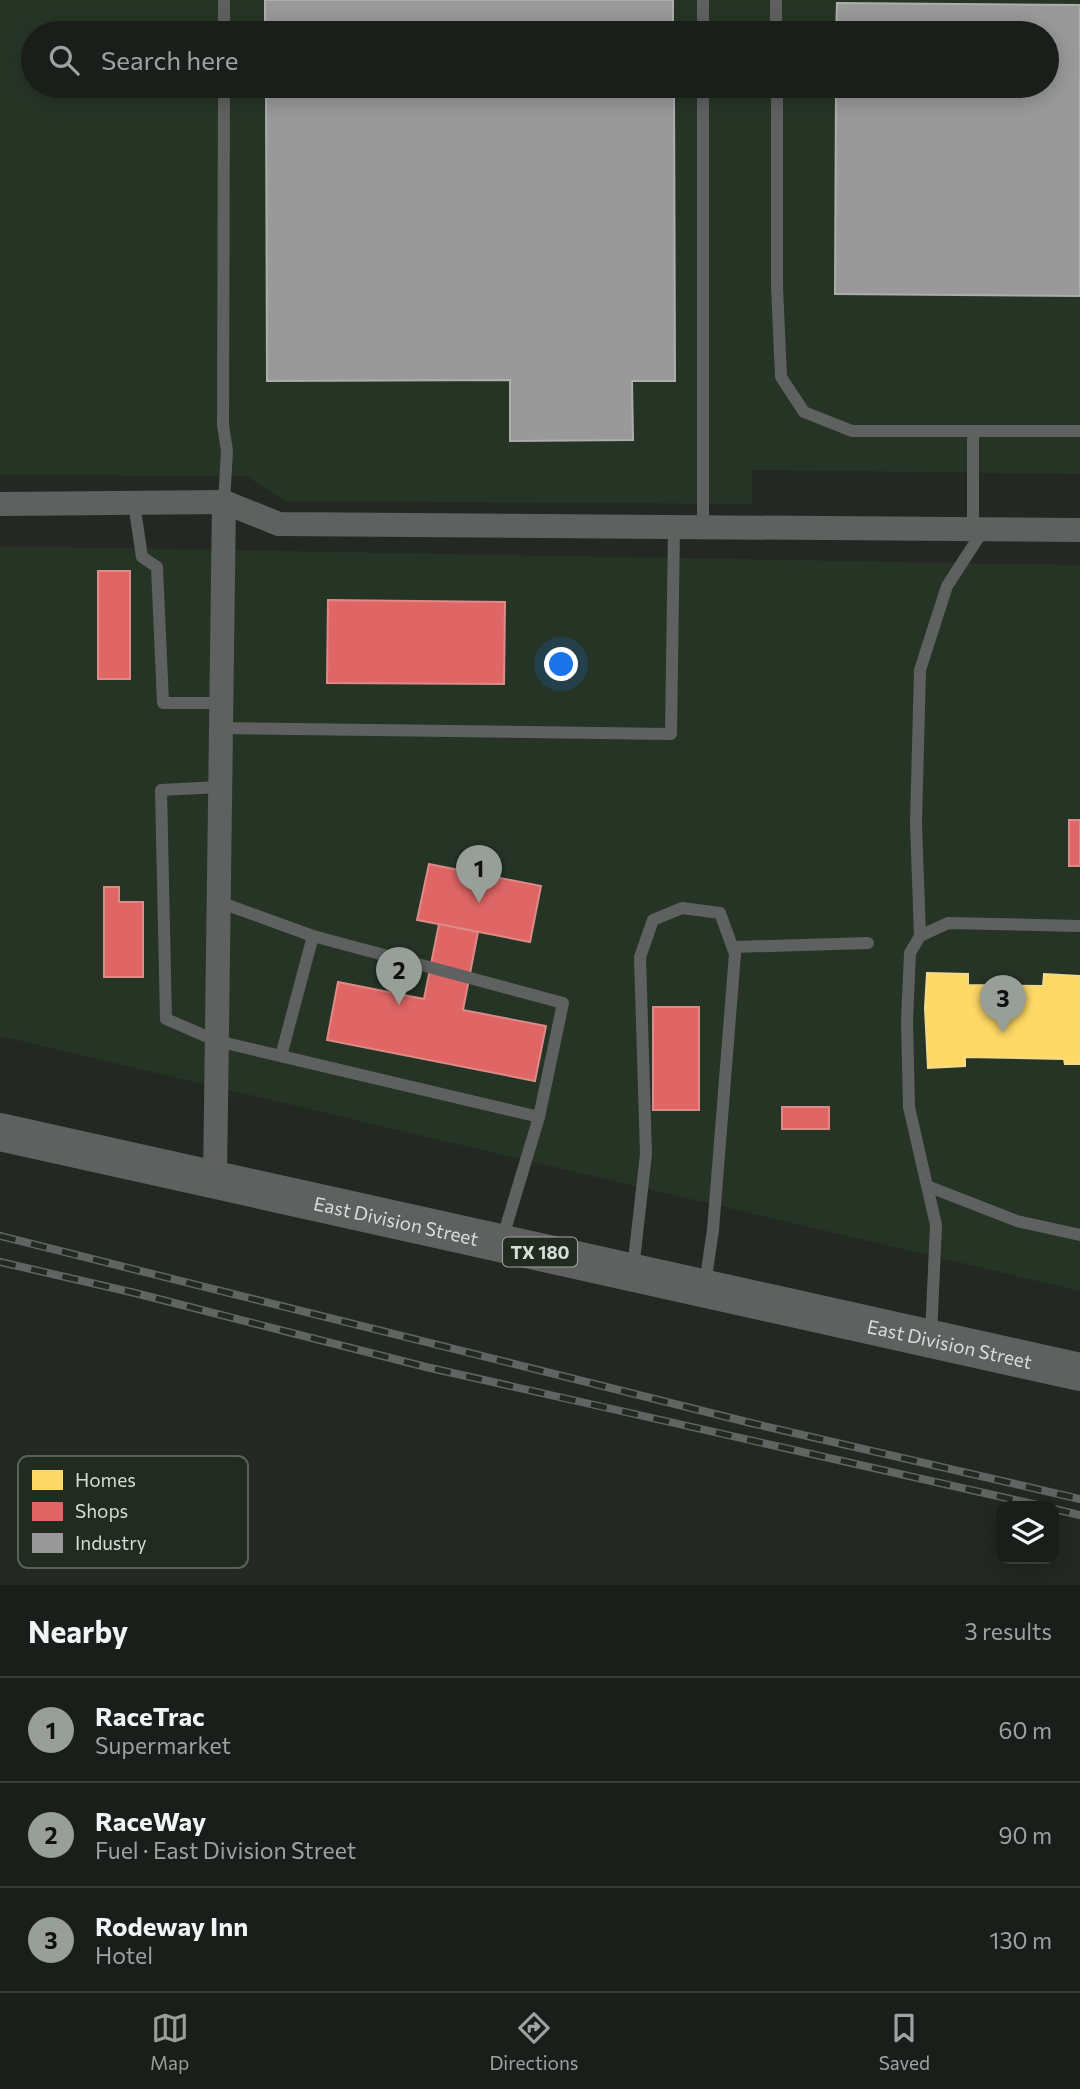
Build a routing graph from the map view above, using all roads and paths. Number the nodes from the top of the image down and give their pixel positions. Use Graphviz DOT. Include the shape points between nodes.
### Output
graph roads {
  1 [pos="225,0"];
  2 [pos="703,0"];
  3 [pos="776,0"];
  4 [pos="224,21"];
  5 [pos="703,21"];
  6 [pos="776,21"];
  7 [pos="224,98"];
  8 [pos="703,98"];
  9 [pos="777,98"];
  10 [pos="973,431"];
  11 [pos="1080,431"];
  12 [pos="224,502"];
  13 [pos="134,503"];
  14 [pos="0,504"];
  15 [pos="674,527"];
  16 [pos="703,527"];
  17 [pos="979,529"];
  18 [pos="1080,530"];
  19 [pos="222,703"];
  20 [pos="221,728"];
  21 [pos="220,787"];
  22 [pos="219,902"];
  23 [pos="1080,926"];
  24 [pos="313,936"];
  25 [pos="920,936"];
  26 [pos="868,943"];
  27 [pos="733,947"];
  28 [pos="217,1041"];
  29 [pos="281,1056"];
  30 [pos="539,1117"];
  31 [pos="0,1132"];
  32 [pos="215,1180"];
  33 [pos="928,1186"];
  34 [pos="1080,1235"];
  35 [pos="501,1243"];
  36 [pos="633,1272"];
  37 [pos="705,1289"];
  38 [pos="931,1339"];
  39 [pos="1080,1372"];
  1 -- 4 [label="lane"];
  2 -- 5 [label="lane"];
  3 -- 6 [label="lane"];
  7 -- 12 [label="lane"];
  8 -- 16 [label="lane"];
  9 -- 10 [label="lane" via="781,377 804,412 852,431"];
  10 -- 11 [label="lane"];
  10 -- 17 [label="lane"];
  12 -- 13 [label="street"];
  12 -- 15 [label="street" via="279,524"];
  12 -- 19 [label="street"];
  13 -- 14 [label="street"];
  13 -- 19 [label="lane" via="142,556 157,567 163,703"];
  15 -- 16 [label="street"];
  15 -- 20 [label="lane" via="671,734"];
  16 -- 17 [label="street"];
  17 -- 18 [label="street"];
  17 -- 25 [label="lane" via="947,586 920,670 916,823"];
  19 -- 20 [label="street"];
  20 -- 21 [label="street"];
  21 -- 22 [label="street"];
  21 -- 28 [label="lane" via="161,790 166,1019"];
  22 -- 24 [label="lane"];
  22 -- 28 [label="street"];
  23 -- 25 [label="lane" via="948,923"];
  24 -- 29 [label="lane"];
  24 -- 30 [label="lane" via="563,1003"];
  25 -- 33 [label="lane" via="910,953 906,1021 909,1107"];
  26 -- 27 [label="lane"];
  27 -- 36 [label="lane" via="720,913 682,908 653,920 640,957 646,1154"];
  27 -- 37 [label="lane"];
  28 -- 29 [label="lane"];
  28 -- 32 [label="street"];
  29 -- 30 [label="lane"];
  30 -- 35 [label="lane"];
  31 -- 32 [label="main road, East Division Street / TX 180"];
  32 -- 35 [label="main road, East Division Street / TX 180"];
  33 -- 34 [label="lane" via="1017,1221"];
  33 -- 38 [label="lane" via="936,1225"];
  35 -- 36 [label="main road, East Division Street / TX 180"];
  36 -- 37 [label="main road, East Division Street / TX 180"];
  37 -- 38 [label="main road, East Division Street / TX 180"];
  38 -- 39 [label="main road, East Division Street / TX 180"];
}
